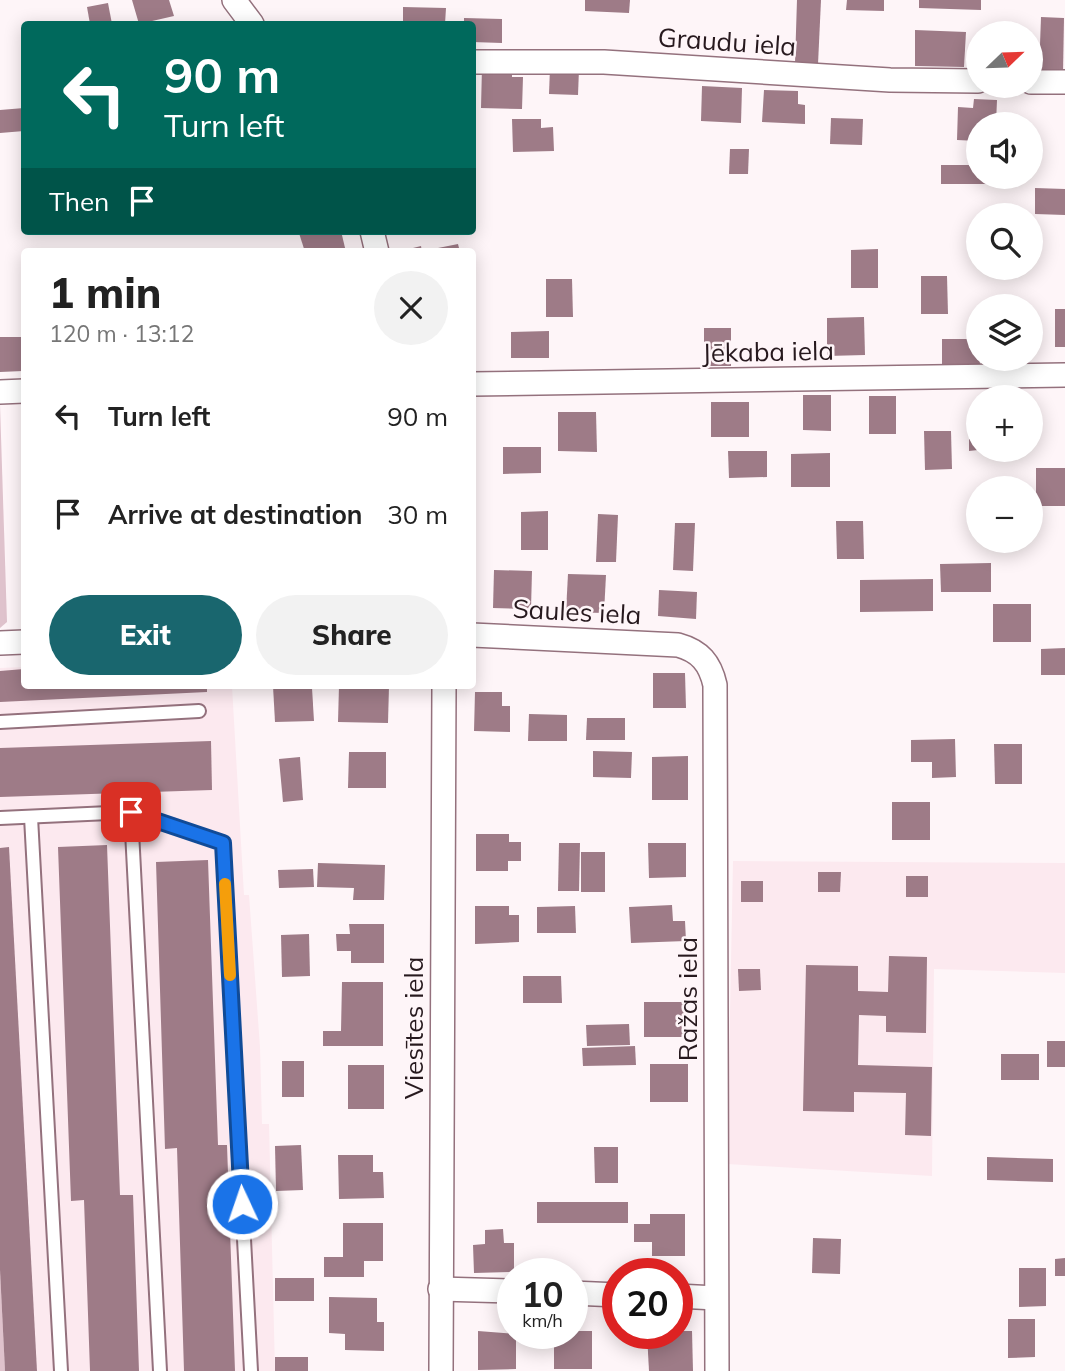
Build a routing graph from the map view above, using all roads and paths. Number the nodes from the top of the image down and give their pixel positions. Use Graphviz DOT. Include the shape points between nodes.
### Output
graph roads {
  1 [pos="234,0"];
  2 [pos="251,21"];
  3 [pos="476,62"];
  4 [pos="966,81"];
  5 [pos="1043,82"];
  6 [pos="1065,82"];
  7 [pos="1065,375"];
  8 [pos="476,384"];
  9 [pos="21,391"];
  10 [pos="0,392"];
  11 [pos="476,635"];
  12 [pos="21,642"];
  13 [pos="0,643"];
  14 [pos="678,645"];
  15 [pos="444,689"];
  16 [pos="199,711"];
  17 [pos="0,722"];
  18 [pos="131,812"];
  19 [pos="31,817"];
  20 [pos="0,818"];
  21 [pos="440,1289"];
  22 [pos="497,1291"];
  23 [pos="693,1297"];
  24 [pos="716,1298"];
  25 [pos="61,1371"];
  26 [pos="160,1371"];
  27 [pos="251,1371"];
  28 [pos="441,1371"];
  29 [pos="717,1371"];
  1 -- 2 [label="street"];
  3 -- 4 [label="street, Graudu iela" via="604,62"];
  5 -- 6 [label="street"];
  7 -- 8 [label="street, Jēkaba iela"];
  9 -- 10 [label="street"];
  11 -- 14 [label="street, Saules iela"];
  12 -- 13 [label="street"];
  14 -- 24 [label="street, Ražas iela" via="702,656 715,685"];
  15 -- 21 [label="street, Viesītes iela"];
  16 -- 17 [label="lane"];
  18 -- 19 [label="lane"];
  18 -- 26 [label="lane"];
  18 -- 27 [label="lane" via="223,843"];
  19 -- 20 [label="lane"];
  19 -- 25 [label="lane"];
  21 -- 22 [label="street"];
  21 -- 28 [label="street, Viesītes iela"];
  23 -- 24 [label="street"];
  24 -- 29 [label="street, Ražas iela"];
}
